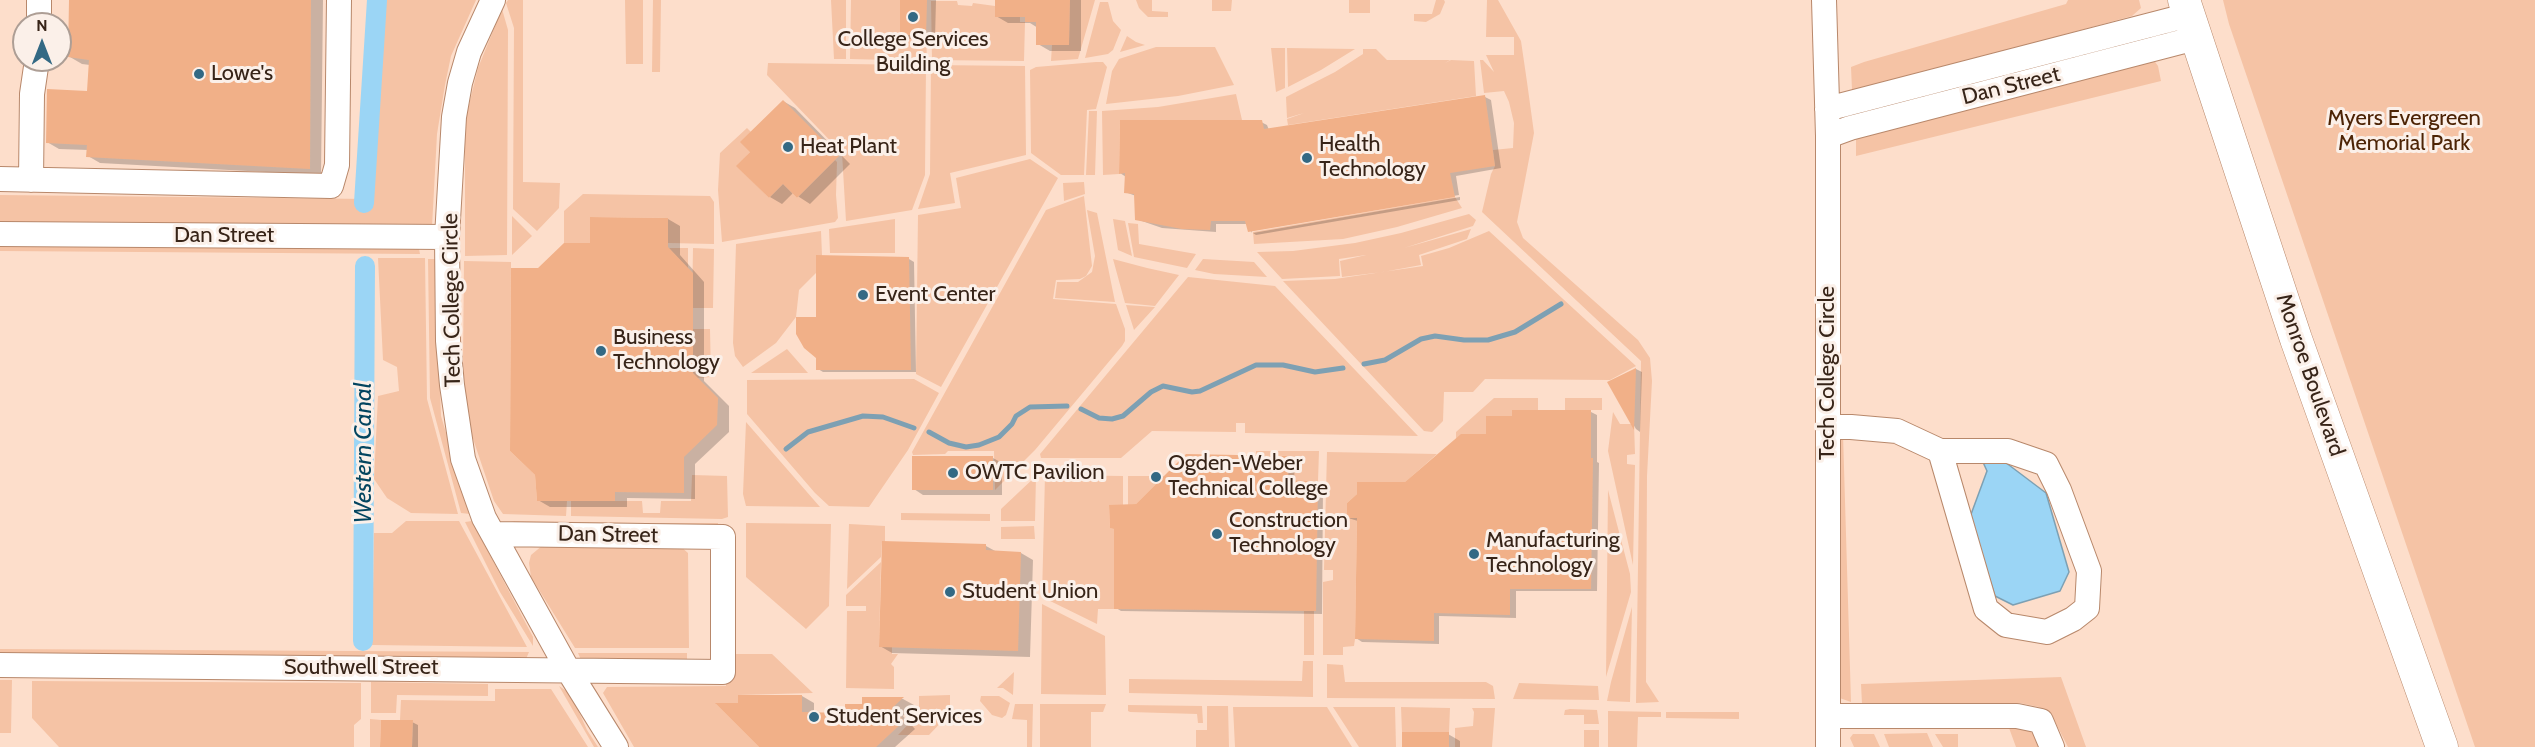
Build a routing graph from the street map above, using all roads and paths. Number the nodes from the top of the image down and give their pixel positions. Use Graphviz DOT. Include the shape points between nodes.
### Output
graph roads {
  1 [pos="339,0"];
  2 [pos="493,0"];
  3 [pos="1824,0"];
  4 [pos="2190,18"];
  5 [pos="35,72"];
  6 [pos="1827,109"];
  7 [pos="1828,136"];
  8 [pos="0,179"];
  9 [pos="31,180"];
  10 [pos="0,234"];
  11 [pos="447,237"];
  12 [pos="1828,428"];
  13 [pos="1940,452"];
  14 [pos="493,534"];
  15 [pos="0,665"];
  16 [pos="568,670"];
  17 [pos="723,672"];
  18 [pos="1828,716"];
  19 [pos="616,747"];
  20 [pos="1828,747"];
  21 [pos="2052,747"];
  22 [pos="2442,747"];
  1 -- 9 [label="street" via="337,165 331,186"];
  2 -- 11 [label="street, Tech College Circle" via="469,52 460,83 454,117"];
  3 -- 6 [label="street, Tech College Circle"];
  4 -- 6 [label="street, Dan Street"];
  4 -- 7 [label="street, Dan Street"];
  4 -- 22 [label="main road, Monroe Boulevard" via="2296,339"];
  5 -- 9 [label="street"];
  6 -- 7 [label="street, Tech College Circle"];
  7 -- 12 [label="street, Tech College Circle"];
  8 -- 9 [label="street"];
  10 -- 11 [label="street, Dan Street"];
  11 -- 14 [label="street, Tech College Circle" via="452,385 464,459"];
  12 -- 13 [label="street" via="1897,431"];
  12 -- 18 [label="street, Tech College Circle"];
  13 -- 13 [label="street" via="1986,609 2006,625 2047,632 2087,608 2089,572 2046,464 2008,451"];
  14 -- 16 [label="street, Tech College Circle"];
  14 -- 17 [label="street, Dan Street" via="723,537"];
  15 -- 16 [label="street, Southwell Street"];
  16 -- 17 [label="street, Southwell Street"];
  16 -- 19 [label="street, Tech College Circle"];
  18 -- 20 [label="street, Tech College Circle"];
  18 -- 21 [label="street" via="2017,716 2041,721"];
}
